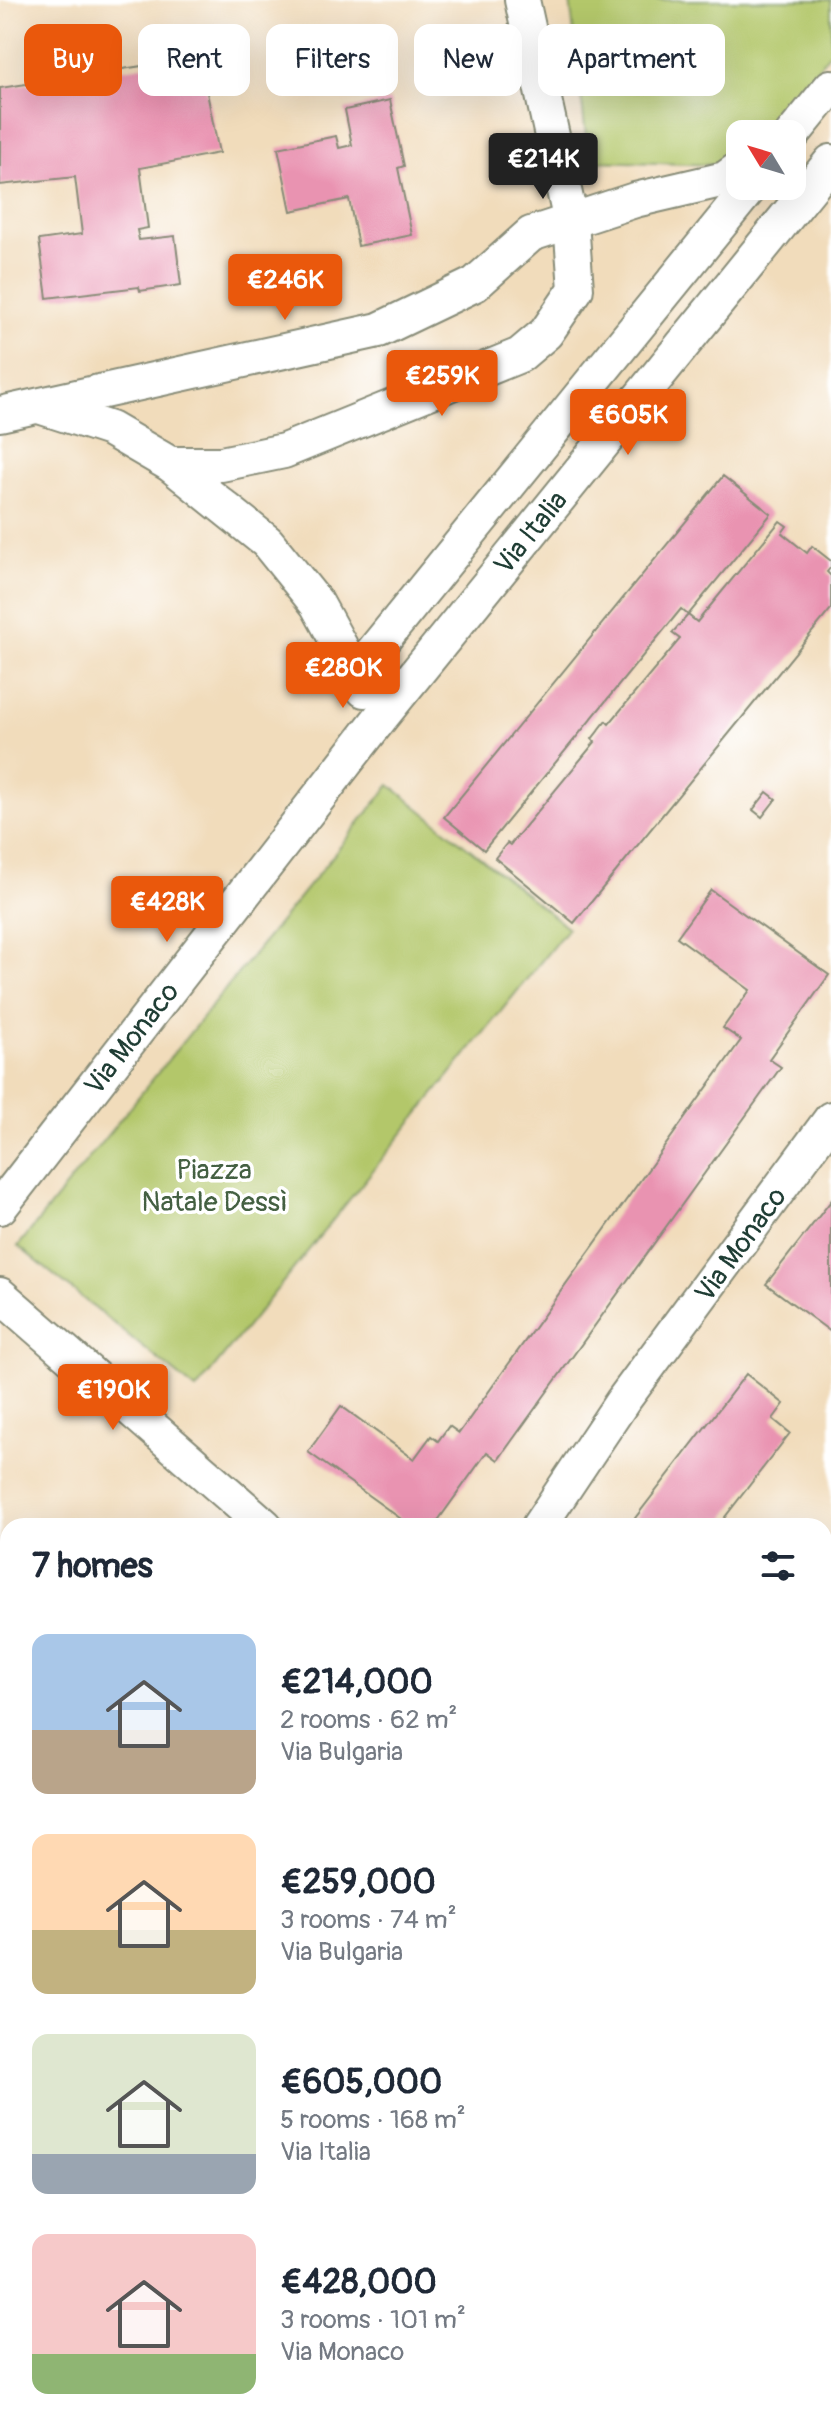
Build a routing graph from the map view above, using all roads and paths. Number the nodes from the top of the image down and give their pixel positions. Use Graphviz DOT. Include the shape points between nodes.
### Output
graph roads {
  1 [pos="522,0"];
  2 [pos="831,87"];
  3 [pos="802,120"];
  4 [pos="831,162"];
  5 [pos="726,178"];
  6 [pos="740,200"];
  7 [pos="571,222"];
  8 [pos="133,386"];
  9 [pos="41,407"];
  10 [pos="0,414"];
  11 [pos="131,442"];
  12 [pos="170,464"];
  13 [pos="355,674"];
  14 [pos="381,717"];
  15 [pos="831,1119"];
  16 [pos="0,1207"];
  17 [pos="0,1295"];
  18 [pos="256,1518"];
  19 [pos="544,1518"];
  1 -- 7 [label="street"];
  2 -- 3 [label="street"];
  4 -- 14 [label="street, Via Italia"];
  5 -- 7 [label="street"];
  6 -- 13 [label="street, Via Italia"];
  7 -- 8 [label="street" via="531,234 475,284 379,330"];
  7 -- 12 [label="street" via="576,289 546,333 520,355 284,451 221,464"];
  8 -- 9 [label="street"];
  8 -- 11 [label="street"];
  9 -- 10 [label="street"];
  9 -- 11 [label="street" via="110,429"];
  11 -- 12 [label="street"];
  12 -- 13 [label="street" via="267,542 317,604"];
  13 -- 14 [label="street"];
  14 -- 16 [label="street, Via Monaco"];
  15 -- 19 [label="street, Via Monaco" via="622,1402"];
  17 -- 18 [label="street"];
}
